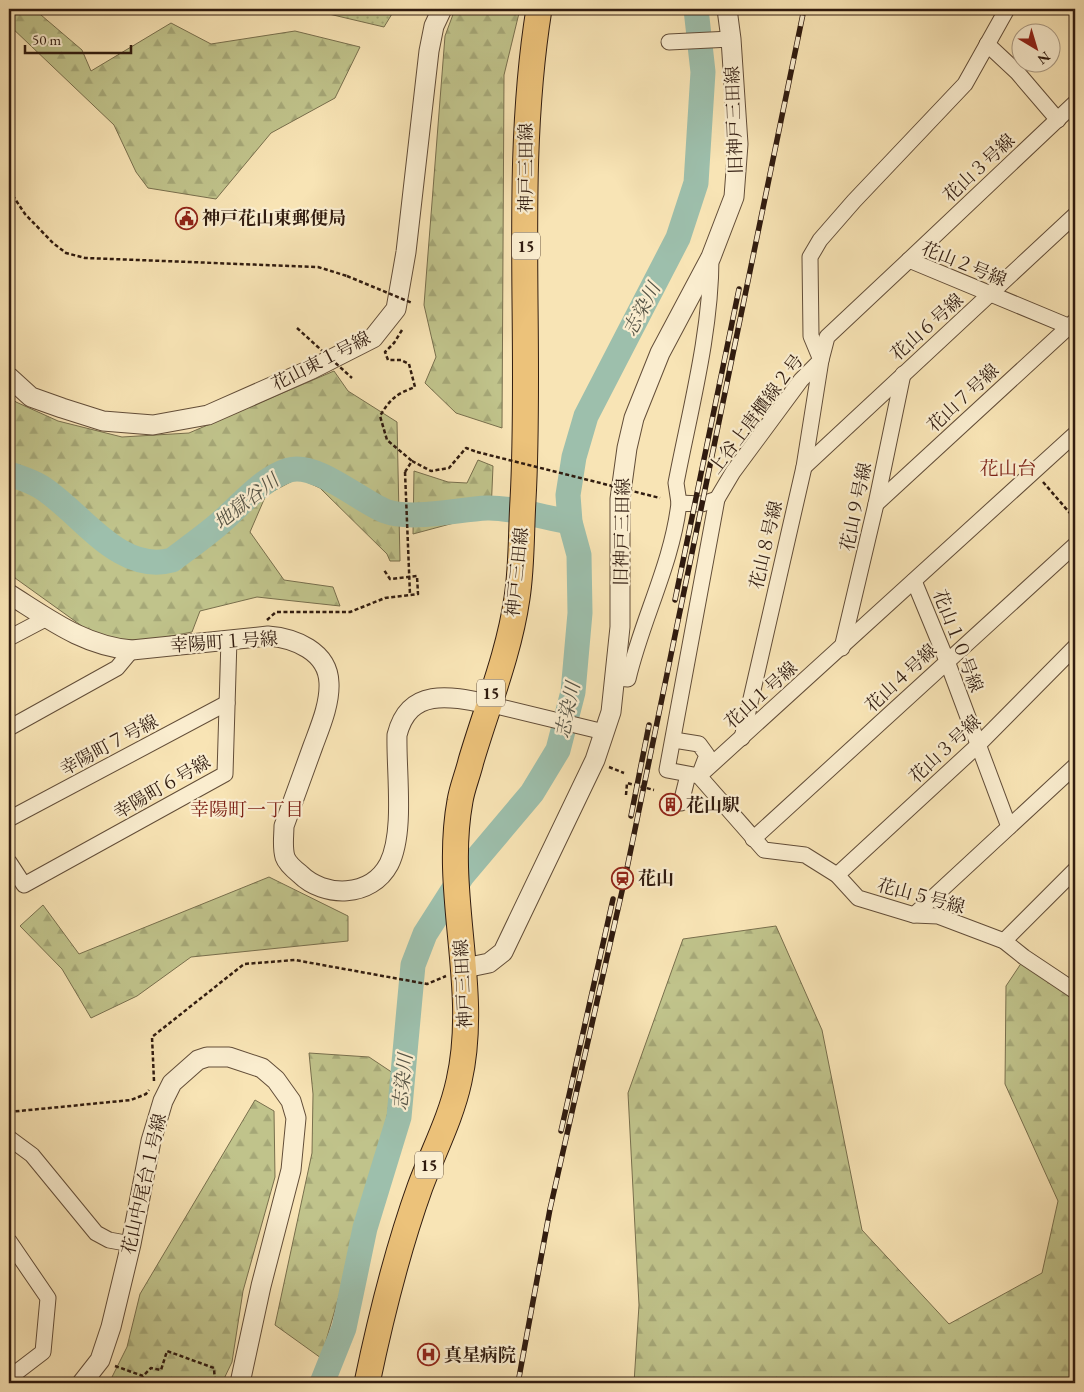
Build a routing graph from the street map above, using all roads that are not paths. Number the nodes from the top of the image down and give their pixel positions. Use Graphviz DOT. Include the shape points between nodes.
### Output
graph roads {
  1 [pos="442,9"];
  2 [pos="539,9"];
  3 [pos="727,9"];
  4 [pos="1007,9"];
  5 [pos="731,39"];
  6 [pos="669,42"];
  7 [pos="987,44"];
  8 [pos="1075,103"];
  9 [pos="1058,120"];
  10 [pos="1075,215"];
  11 [pos="711,257"];
  12 [pos="909,260"];
  13 [pos="991,295"];
  14 [pos="1073,325"];
  15 [pos="821,360"];
  16 [pos="903,374"];
  17 [pos="9,377"];
  18 [pos="1075,434"];
  19 [pos="804,467"];
  20 [pos="718,499"];
  21 [pos="679,503"];
  22 [pos="876,504"];
  23 [pos="1075,545"];
  24 [pos="914,580"];
  25 [pos="9,594"];
  26 [pos="46,618"];
  27 [pos="9,638"];
  28 [pos="229,639"];
  29 [pos="1075,647"];
  30 [pos="842,648"];
  31 [pos="132,650"];
  32 [pos="947,661"];
  33 [pos="616,678"];
  34 [pos="227,703"];
  35 [pos="488,704"];
  36 [pos="9,728"];
  37 [pos="596,731"];
  38 [pos="742,738"];
  39 [pos="674,740"];
  40 [pos="977,746"];
  41 [pos="1075,766"];
  42 [pos="694,776"];
  43 [pos="681,803"];
  44 [pos="9,820"];
  45 [pos="1009,828"];
  46 [pos="753,839"];
  47 [pos="9,862"];
  48 [pos="1075,870"];
  49 [pos="837,875"];
  50 [pos="914,915"];
  51 [pos="1004,940"];
  52 [pos="463,956"];
  53 [pos="1073,986"];
  54 [pos="9,1138"];
  55 [pos="9,1240"];
  56 [pos="131,1244"];
  57 [pos="11,1372"];
  58 [pos="82,1383"];
  59 [pos="240,1383"];
  60 [pos="367,1383"];
  1 -- 17 [label="street, 花山東１号線" via="434,26 429,51 406,252 396,309 373,338 312,369 208,414 153,425 103,422 31,397"];
  2 -- 35 [label="main road, 神戸三田線 / 15" via="526,103 524,485 518,598 504,658"];
  3 -- 5 [label="street, 旧神戸三田線"];
  4 -- 7 [label="street, 上谷上唐櫃線２号"];
  5 -- 6 [label="street"];
  5 -- 11 [label="street, 旧神戸三田線" via="737,179 729,214"];
  7 -- 9 [label="street" via="1017,72"];
  7 -- 15 [label="street, 上谷上唐櫃線２号" via="964,84 854,200 810,257 811,336"];
  8 -- 9 [label="street, 花山３号線"];
  9 -- 12 [label="street, 花山３号線"];
  10 -- 13 [label="street, 花山６号線"];
  11 -- 21 [label="street" via="701,352 676,483"];
  11 -- 33 [label="street, 旧神戸三田線" via="660,353 634,418 627,448 620,499 622,590"];
  12 -- 13 [label="street, 花山２号線"];
  12 -- 15 [label="street, 花山２号線" via="827,337"];
  13 -- 14 [label="street, 花山２号線"];
  13 -- 16 [label="street, 花山６号線"];
  14 -- 22 [label="street, 花山７号線"];
  15 -- 19 [label="street, 花山８号線"];
  15 -- 20 [label="street, 上谷上唐櫃線２号" via="801,380 724,486"];
  16 -- 19 [label="street, 花山６号線"];
  16 -- 22 [label="street, 花山９号線"];
  18 -- 24 [label="street, 花山１号線"];
  19 -- 38 [label="street, 花山８号線"];
  20 -- 21 [label="street, 上谷上唐櫃線２号" via="702,504"];
  20 -- 39 [label="street"];
  21 -- 33 [label="street" via="676,530 628,679"];
  22 -- 30 [label="street, 花山９号線"];
  23 -- 32 [label="street, 花山４号線"];
  24 -- 30 [label="street, 花山１号線"];
  24 -- 32 [label="street, 花山１０号線"];
  25 -- 26 [label="street, 幸陽町１号線"];
  26 -- 27 [label="street"];
  26 -- 31 [label="street, 幸陽町１号線" via="86,640 110,648"];
  28 -- 31 [label="street, 幸陽町１号線"];
  28 -- 34 [label="street, 幸陽町６号線"];
  28 -- 35 [label="street, 幸陽町１号線" via="286,637 309,648 326,670 329,683 320,727 284,826 285,858 313,886 326,890 354,891 372,881 388,866 398,835 397,735 400,720 420,701 435,698"];
  29 -- 40 [label="street, 花山３号線"];
  30 -- 38 [label="street, 花山１号線"];
  31 -- 36 [label="street" via="117,668"];
  32 -- 40 [label="street, 花山１０号線"];
  32 -- 46 [label="street, 花山４号線"];
  33 -- 37 [label="street, 旧神戸三田線" via="611,712"];
  34 -- 44 [label="street, 幸陽町７号線"];
  34 -- 47 [label="street, 幸陽町６号線" via="225,774 24,885"];
  35 -- 37 [label="street, 幸陽町１号線"];
  35 -- 52 [label="main road, 神戸三田線 / 15" via="460,801 456,857"];
  37 -- 52 [label="street, 旧神戸三田線" via="595,760 503,952 489,963"];
  38 -- 42 [label="street, 花山１号線"];
  39 -- 42 [label="street" via="667,770"];
  39 -- 42 [label="street" via="699,744 707,755"];
  40 -- 45 [label="street, 花山１０号線"];
  40 -- 49 [label="street, 花山３号線"];
  41 -- 45 [label="street"];
  42 -- 43 [label="street"];
  42 -- 46 [label="street, 花山５号線"];
  45 -- 50 [label="street"];
  46 -- 49 [label="street, 花山５号線" via="764,850 805,854"];
  48 -- 51 [label="street"];
  49 -- 50 [label="street, 花山５号線" via="858,898"];
  50 -- 51 [label="street, 花山５号線" via="938,916"];
  51 -- 53 [label="street, 花山５号線"];
  52 -- 60 [label="main road, 神戸三田線 / 15" via="465,1042 459,1084 394,1267"];
  54 -- 56 [label="street" via="32,1155 96,1233 109,1240"];
  55 -- 57 [label="street" via="48,1298 43,1352"];
  56 -- 58 [label="street, 花山中尾台１号線" via="100,1360"];
  56 -- 59 [label="street, 花山中尾台１号線" via="151,1142 162,1100 172,1083 198,1060 207,1057 229,1057 262,1068 291,1101 297,1130 291,1170"];
}
